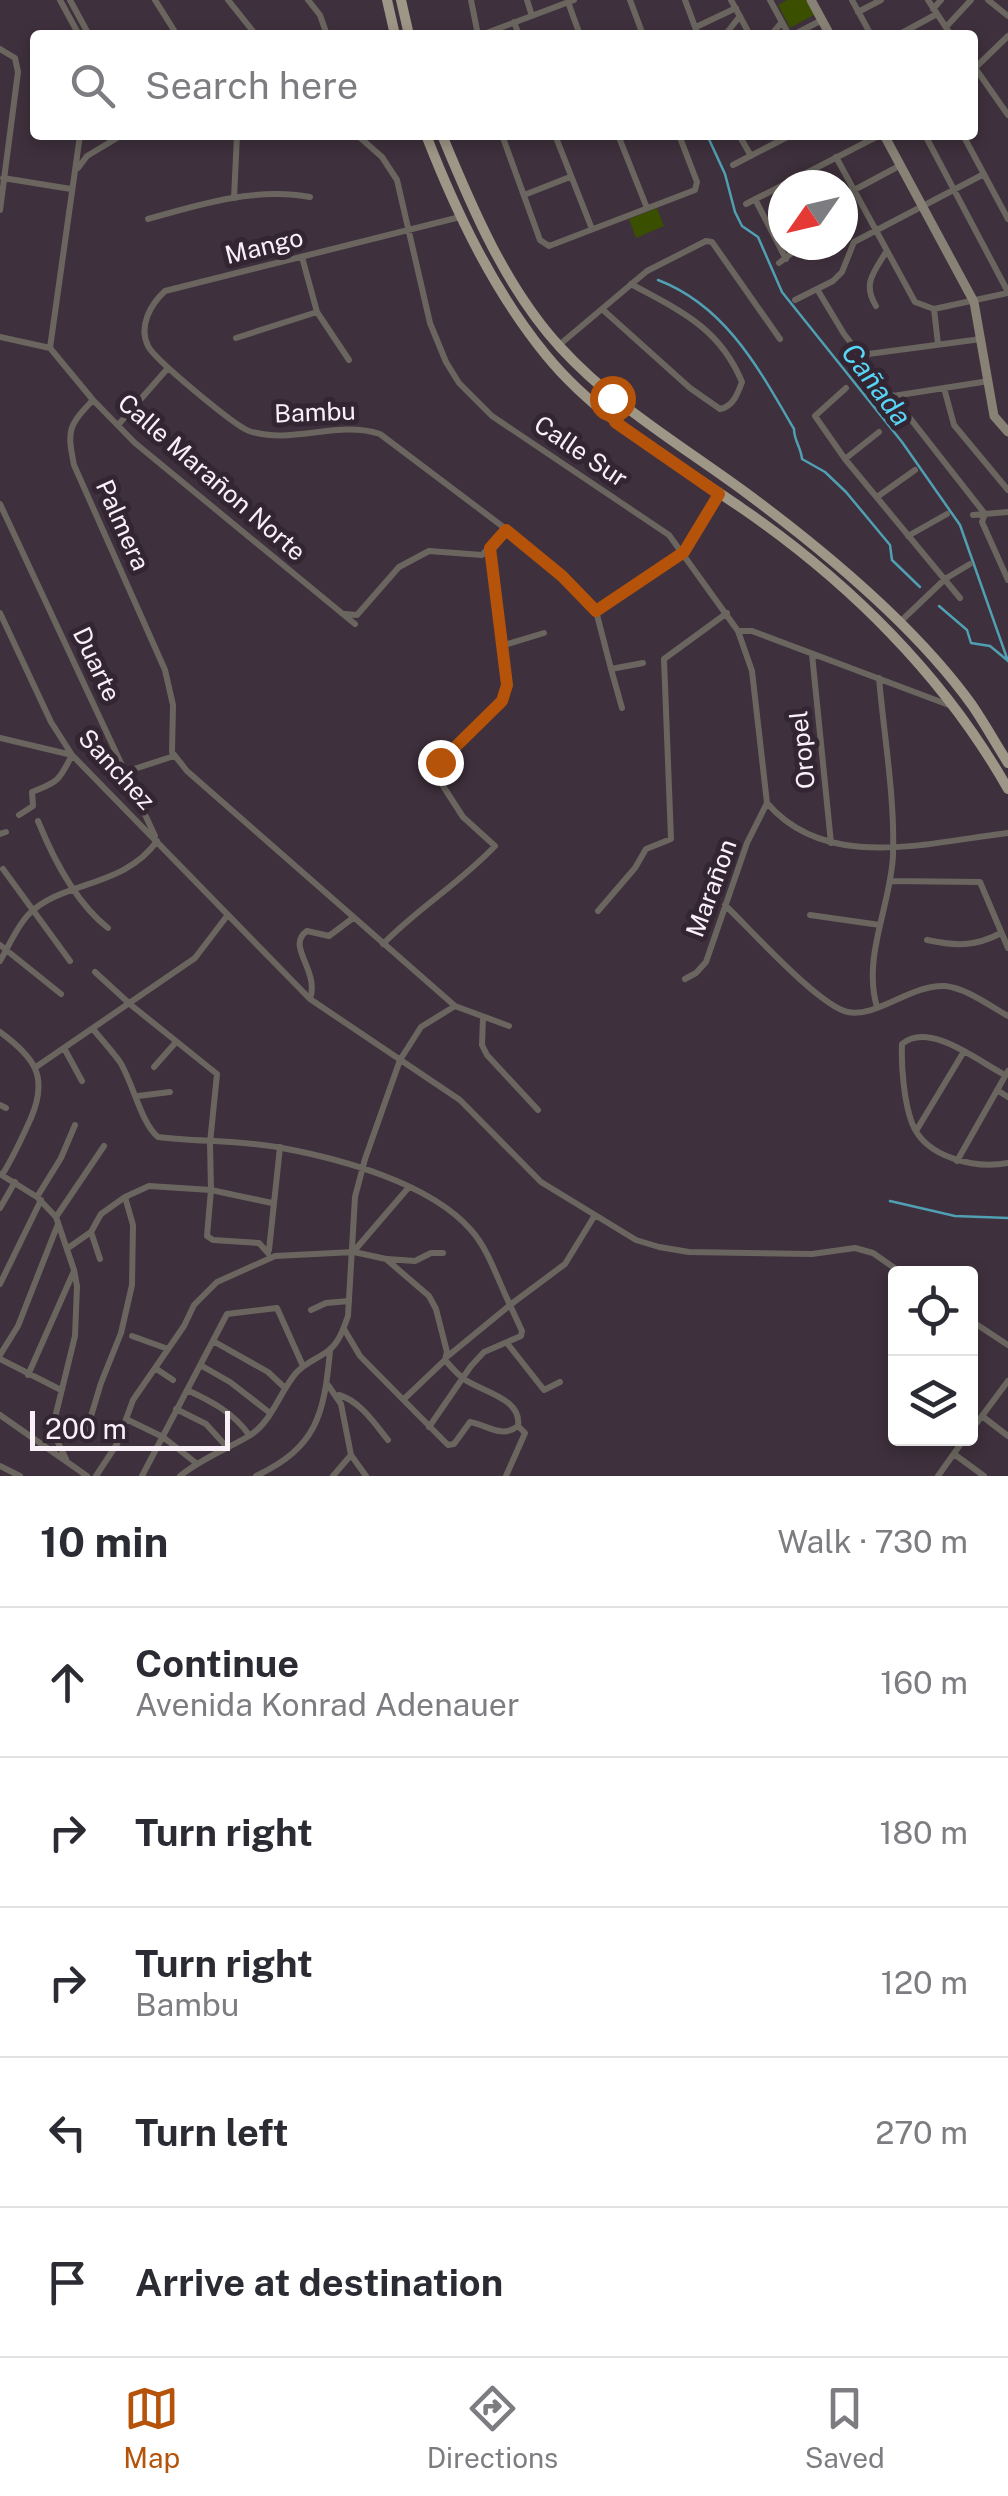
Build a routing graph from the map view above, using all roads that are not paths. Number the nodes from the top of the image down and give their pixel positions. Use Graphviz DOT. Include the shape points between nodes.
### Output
graph roads {
  1 [pos="61,0"];
  2 [pos="70,0"];
  3 [pos="155,0"];
  4 [pos="228,0"];
  5 [pos="308,0"];
  6 [pos="387,0"];
  7 [pos="401,0"];
  8 [pos="471,0"];
  9 [pos="526,0"];
  10 [pos="630,0"];
  11 [pos="685,0"];
  12 [pos="782,0"];
  13 [pos="852,0"];
  14 [pos="881,0"];
  15 [pos="928,0"];
  16 [pos="940,0"];
  17 [pos="971,0"];
  18 [pos="988,0"];
  19 [pos="571,1"];
  20 [pos="772,2"];
  21 [pos="816,2"];
  22 [pos="736,8"];
  23 [pos="858,12"];
  24 [pos="934,12"];
  25 [pos="532,16"];
  26 [pos="1008,16"];
  27 [pos="822,20"];
  28 [pos="514,22"];
  29 [pos="782,22"];
  30 [pos="946,27"];
  31 [pos="76,30"];
  32 [pos="86,30"];
  33 [pos="174,30"];
  34 [pos="252,30"];
  35 [pos="325,30"];
  36 [pos="394,30"];
  37 [pos="408,30"];
  38 [pos="479,30"];
  39 [pos="493,30"];
  40 [pos="517,30"];
  41 [pos="579,30"];
  42 [pos="641,30"];
  43 [pos="697,30"];
  44 [pos="699,30"];
  45 [pos="776,30"];
  46 [pos="788,30"];
  47 [pos="801,30"];
  48 [pos="827,30"];
  49 [pos="868,30"];
  50 [pos="906,30"];
  51 [pos="948,30"];
  52 [pos="1008,36"];
  53 [pos="3,51"];
  54 [pos="978,62"];
  55 [pos="978,72"];
  56 [pos="1008,116"];
  57 [pos="79,140"];
  58 [pos="114,140"];
  59 [pos="237,140"];
  60 [pos="362,140"];
  61 [pos="428,140"];
  62 [pos="444,140"];
  63 [pos="504,140"];
  64 [pos="557,140"];
  65 [pos="620,140"];
  66 [pos="682,140"];
  67 [pos="742,140"];
  68 [pos="781,140"];
  69 [pos="872,140"];
  70 [pos="885,140"];
  71 [pos="928,140"];
  72 [pos="966,140"];
  73 [pos="750,156"];
  74 [pos="836,157"];
  75 [pos="733,165"];
  76 [pos="901,165"];
  77 [pos="843,170"];
  78 [pos="76,174"];
  79 [pos="984,174"];
  80 [pos="570,177"];
  81 [pos="4,178"];
  82 [pos="858,188"];
  83 [pos="72,190"];
  84 [pos="955,190"];
  85 [pos="524,195"];
  86 [pos="234,198"];
  87 [pos="310,198"];
  88 [pos="858,198"];
  89 [pos="755,199"];
  90 [pos="746,204"];
  91 [pos="647,208"];
  92 [pos="922,208"];
  93 [pos="0,210"];
  94 [pos="461,217"];
  95 [pos="148,219"];
  96 [pos="1008,219"];
  97 [pos="768,229"];
  98 [pos="408,230"];
  99 [pos="592,230"];
  100 [pos="874,230"];
  101 [pos="886,252"];
  102 [pos="302,257"];
  103 [pos="631,284"];
  104 [pos="817,289"];
  105 [pos="1008,292"];
  106 [pos="794,300"];
  107 [pos="974,302"];
  108 [pos="876,306"];
  109 [pos="934,308"];
  110 [pos="602,309"];
  111 [pos="317,312"];
  112 [pos="145,322"];
  113 [pos="0,338"];
  114 [pos="236,338"];
  115 [pos="780,338"];
  116 [pos="982,339"];
  117 [pos="938,344"];
  118 [pos="558,346"];
  119 [pos="50,348"];
  120 [pos="861,355"];
  121 [pos="349,360"];
  122 [pos="168,368"];
  123 [pos="989,381"];
  124 [pos="846,388"];
  125 [pos="944,388"];
  126 [pos="893,396"];
  127 [pos="93,400"];
  128 [pos="625,408"];
  129 [pos="615,422"];
  130 [pos="118,425"];
  131 [pos="879,432"];
  132 [pos="1008,432"];
  133 [pos="845,459"];
  134 [pos="915,470"];
  135 [pos="1008,490"];
  136 [pos="719,494"];
  137 [pos="878,497"];
  138 [pos="0,504"];
  139 [pos="1008,512"];
  140 [pos="947,514"];
  141 [pos="985,514"];
  142 [pos="973,515"];
  143 [pos="506,530"];
  144 [pos="908,536"];
  145 [pos="490,548"];
  146 [pos="1008,548"];
  147 [pos="994,549"];
  148 [pos="684,552"];
  149 [pos="970,564"];
  150 [pos="945,580"];
  151 [pos="1008,580"];
  152 [pos="960,598"];
  153 [pos="596,611"];
  154 [pos="727,613"];
  155 [pos="0,614"];
  156 [pos="343,614"];
  157 [pos="899,622"];
  158 [pos="355,624"];
  159 [pos="738,631"];
  160 [pos="544,633"];
  161 [pos="504,645"];
  162 [pos="812,654"];
  163 [pos="643,663"];
  164 [pos="611,669"];
  165 [pos="879,678"];
  166 [pos="953,706"];
  167 [pos="622,708"];
  168 [pos="0,738"];
  169 [pos="72,756"];
  170 [pos="174,756"];
  171 [pos="1008,763"];
  172 [pos="125,772"];
  173 [pos="1008,789"];
  174 [pos="767,803"];
  175 [pos="19,815"];
  176 [pos="38,821"];
  177 [pos="1008,833"];
  178 [pos="158,842"];
  179 [pos="831,843"];
  180 [pos="893,847"];
  181 [pos="4,869"];
  182 [pos="891,881"];
  183 [pos="76,891"];
  184 [pos="725,906"];
  185 [pos="33,910"];
  186 [pos="598,911"];
  187 [pos="810,915"];
  188 [pos="227,916"];
  189 [pos="353,918"];
  190 [pos="880,925"];
  191 [pos="108,928"];
  192 [pos="1001,932"];
  193 [pos="927,940"];
  194 [pos="383,944"];
  195 [pos="3,948"];
  196 [pos="1008,948"];
  197 [pos="0,961"];
  198 [pos="70,961"];
  199 [pos="95,972"];
  200 [pos="685,979"];
  201 [pos="61,994"];
  202 [pos="310,999"];
  203 [pos="131,1005"];
  204 [pos="455,1006"];
  205 [pos="877,1006"];
  206 [pos="1008,1016"];
  207 [pos="483,1018"];
  208 [pos="509,1026"];
  209 [pos="93,1029"];
  210 [pos="0,1032"];
  211 [pos="177,1042"];
  212 [pos="64,1048"];
  213 [pos="963,1053"];
  214 [pos="400,1060"];
  215 [pos="36,1067"];
  216 [pos="154,1067"];
  217 [pos="1007,1073"];
  218 [pos="82,1081"];
  219 [pos="997,1090"];
  220 [pos="170,1092"];
  221 [pos="138,1096"];
  222 [pos="1008,1097"];
  223 [pos="538,1110"];
  224 [pos="75,1125"];
  225 [pos="916,1131"];
  226 [pos="210,1143"];
  227 [pos="104,1146"];
  228 [pos="280,1147"];
  229 [pos="957,1160"];
  230 [pos="1008,1163"];
  231 [pos="362,1169"];
  232 [pos="1,1174"];
  233 [pos="15,1182"];
  234 [pos="409,1187"];
  235 [pos="211,1190"];
  236 [pos="126,1197"];
  237 [pos="39,1198"];
  238 [pos="272,1204"];
  239 [pos="0,1208"];
  240 [pos="595,1215"];
  241 [pos="57,1220"];
  242 [pos="91,1232"];
  243 [pos="68,1248"];
  244 [pos="354,1252"];
  245 [pos="442,1252"];
  246 [pos="268,1256"];
  247 [pos="386,1259"];
  248 [pos="100,1260"];
  249 [pos="892,1266"];
  250 [pos="74,1270"];
  251 [pos="0,1284"];
  252 [pos="350,1300"];
  253 [pos="510,1305"];
  254 [pos="311,1310"];
  255 [pos="978,1325"];
  256 [pos="344,1329"];
  257 [pos="132,1336"];
  258 [pos="213,1341"];
  259 [pos="507,1342"];
  260 [pos="1008,1346"];
  261 [pos="168,1350"];
  262 [pos="330,1350"];
  263 [pos="0,1357"];
  264 [pos="446,1359"];
  265 [pos="202,1366"];
  266 [pos="303,1366"];
  267 [pos="155,1368"];
  268 [pos="28,1375"];
  269 [pos="462,1378"];
  270 [pos="173,1380"];
  271 [pos="1008,1381"];
  272 [pos="560,1382"];
  273 [pos="327,1384"];
  274 [pos="286,1388"];
  275 [pos="61,1390"];
  276 [pos="187,1390"];
  277 [pos="337,1394"];
  278 [pos="404,1400"];
  279 [pos="176,1409"];
  280 [pos="271,1414"];
  281 [pos="0,1415"];
  282 [pos="982,1416"];
  283 [pos="126,1419"];
  284 [pos="978,1421"];
  285 [pos="518,1426"];
  286 [pos="429,1428"];
  287 [pos="85,1436"];
  288 [pos="249,1436"];
  289 [pos="1008,1436"];
  290 [pos="163,1438"];
  291 [pos="388,1440"];
  292 [pos="226,1446"];
  293 [pos="960,1446"];
  294 [pos="954,1454"];
  295 [pos="351,1455"];
  296 [pos="66,1459"];
  297 [pos="196,1463"];
  298 [pos="0,1466"];
  299 [pos="20,1476"];
  300 [pos="86,1476"];
  301 [pos="96,1476"];
  302 [pos="142,1476"];
  303 [pos="180,1476"];
  304 [pos="256,1476"];
  305 [pos="333,1476"];
  306 [pos="366,1476"];
  307 [pos="506,1476"];
  308 [pos="938,1476"];
  309 [pos="984,1476"];
  1 -- 31 [label="street"];
  2 -- 32 [label="street"];
  3 -- 33 [label="street"];
  4 -- 34 [label="street"];
  5 -- 35 [label="street"];
  6 -- 36 [label="main road"];
  7 -- 37 [label="main road"];
  8 -- 38 [label="street"];
  9 -- 25 [label="street"];
  10 -- 42 [label="street"];
  11 -- 43 [label="street"];
  12 -- 20 [label="street"];
  13 -- 23 [label="street"];
  14 -- 23 [label="street"];
  15 -- 24 [label="street"];
  16 -- 24 [label="street"];
  17 -- 30 [label="street"];
  18 -- 26 [label="street"];
  19 -- 25 [label="street"];
  19 -- 41 [label="street"];
  20 -- 29 [label="street"];
  21 -- 27 [label="street"];
  22 -- 44 [label="street"];
  23 -- 49 [label="street"];
  24 -- 30 [label="street"];
  24 -- 50 [label="street"];
  25 -- 28 [label="street"];
  27 -- 47 [label="street"];
  27 -- 48 [label="street"];
  28 -- 39 [label="street"];
  28 -- 40 [label="street"];
  29 -- 45 [label="street"];
  29 -- 46 [label="street"];
  30 -- 51 [label="street"];
  52 -- 54 [label="street"];
  53 -- 81 [label="street" via="18,72"];
  55 -- 56 [label="street"];
  57 -- 78 [label="street"];
  58 -- 78 [label="street" via="87,156"];
  59 -- 86 [label="street"];
  60 -- 98 [label="street, Calle Sur" via="397,180"];
  61 -- 94 [label="main road"];
  62 -- 118 [label="main road" via="497,255"];
  63 -- 85 [label="street"];
  64 -- 80 [label="street"];
  65 -- 91 [label="street"];
  66 -- 91 [label="street" via="695,190"];
  67 -- 73 [label="street"];
  68 -- 73 [label="street"];
  69 -- 74 [label="street"];
  70 -- 76 [label="street"];
  71 -- 84 [label="street"];
  72 -- 79 [label="street"];
  73 -- 75 [label="street"];
  74 -- 77 [label="street"];
  74 -- 89 [label="street"];
  76 -- 82 [label="street"];
  76 -- 92 [label="street"];
  78 -- 83 [label="street"];
  79 -- 84 [label="street"];
  79 -- 96 [label="street"];
  80 -- 85 [label="street"];
  80 -- 99 [label="street"];
  81 -- 83 [label="street"];
  81 -- 93 [label="street"];
  83 -- 119 [label="street"];
  84 -- 92 [label="street"];
  84 -- 105 [label="street"];
  85 -- 99 [label="street" via="540,240 549,246"];
  86 -- 87 [label="street"];
  86 -- 95 [label="street"];
  88 -- 100 [label="street"];
  89 -- 90 [label="street"];
  89 -- 97 [label="street"];
  91 -- 99 [label="street"];
  92 -- 100 [label="street"];
  92 -- 107 [label="street"];
  94 -- 98 [label="street, Mango"];
  94 -- 129 [label="main road" via="547,357"];
  98 -- 102 [label="street, Mango"];
  98 -- 148 [label="street, Calle Sur" via="436,342 475,402 669,535"];
  100 -- 101 [label="street"];
  100 -- 104 [label="street" via="854,242 842,272"];
  101 -- 108 [label="street" via="868,282"];
  101 -- 109 [label="street" via="915,302"];
  102 -- 111 [label="street"];
  102 -- 112 [label="street, Mango" via="165,291"];
  103 -- 110 [label="street"];
  103 -- 110 [label="street" via="720,342 742,382 728,406 720,409 690,388"];
  103 -- 115 [label="street" via="656,265 712,242"];
  104 -- 106 [label="street"];
  104 -- 120 [label="street"];
  105 -- 107 [label="street"];
  107 -- 109 [label="street"];
  107 -- 116 [label="street"];
  109 -- 117 [label="street"];
  110 -- 118 [label="street"];
  111 -- 114 [label="street"];
  111 -- 121 [label="street"];
  112 -- 122 [label="street, Bambu" via="147,345"];
  113 -- 119 [label="street"];
  116 -- 117 [label="street"];
  116 -- 123 [label="street"];
  117 -- 120 [label="street"];
  118 -- 128 [label="main road"];
  119 -- 127 [label="street, Calle Marañon Norte"];
  120 -- 126 [label="street"];
  122 -- 130 [label="street"];
  122 -- 143 [label="street, Bambu" via="245,430 276,436 362,428 380,434"];
  123 -- 125 [label="street"];
  123 -- 132 [label="street" via="994,416"];
  124 -- 133 [label="street" via="814,416"];
  125 -- 126 [label="street"];
  125 -- 135 [label="street" via="954,425"];
  126 -- 141 [label="street"];
  127 -- 130 [label="street, Calle Marañon Norte"];
  127 -- 170 [label="street, Palmera" via="71,422 74,465 165,670 174,705"];
  128 -- 129 [label="main road"];
  128 -- 157 [label="main road" via="801,534"];
  129 -- 136 [label="main road"];
  130 -- 156 [label="street, Calle Marañon Norte"];
  131 -- 133 [label="street"];
  133 -- 137 [label="street"];
  134 -- 137 [label="street"];
  136 -- 148 [label="street"];
  136 -- 166 [label="main road" via="802,551 888,629"];
  137 -- 144 [label="street"];
  138 -- 172 [label="street, Duarte"];
  139 -- 141 [label="street"];
  140 -- 144 [label="street"];
  141 -- 142 [label="street"];
  141 -- 147 [label="street"];
  143 -- 145 [label="street"];
  143 -- 153 [label="street, Bambu"];
  144 -- 150 [label="street"];
  145 -- 156 [label="street" via="482,555 429,551 399,567 357,615"];
  145 -- 161 [label="street"];
  146 -- 147 [label="street"];
  147 -- 151 [label="street"];
  148 -- 153 [label="street"];
  148 -- 154 [label="street, Calle Sur"];
  149 -- 150 [label="street"];
  150 -- 152 [label="street"];
  150 -- 157 [label="street"];
  153 -- 164 [label="street"];
  154 -- 159 [label="street, Calle Sur"];
  154 -- 186 [label="street" via="664,659 671,839 646,849"];
  155 -- 169 [label="street, Sanchez"];
  156 -- 158 [label="street, Calle Marañon Norte"];
  157 -- 171 [label="main road" via="970,704"];
  159 -- 162 [label="street"];
  159 -- 174 [label="street, Calle Sur" via="752,671"];
  160 -- 161 [label="street"];
  161 -- 194 [label="street" via="502,701 434,772 463,817 495,846"];
  162 -- 165 [label="street"];
  162 -- 179 [label="street, Oropel"];
  163 -- 164 [label="street"];
  164 -- 167 [label="street"];
  165 -- 166 [label="street"];
  165 -- 180 [label="street"];
  166 -- 173 [label="main road"];
  168 -- 169 [label="street"];
  169 -- 175 [label="street" via="61,778 32,792 33,806"];
  169 -- 178 [label="street, Sanchez"];
  170 -- 172 [label="street"];
  170 -- 189 [label="street"];
  172 -- 178 [label="street, Duarte"];
  174 -- 179 [label="street" via="800,832"];
  174 -- 184 [label="street, Marañon"];
  176 -- 183 [label="street"];
  177 -- 180 [label="street"];
  178 -- 183 [label="street" via="141,860"];
  178 -- 188 [label="street, Sanchez"];
  179 -- 180 [label="street"];
  180 -- 182 [label="street"];
  181 -- 185 [label="street"];
  182 -- 190 [label="street"];
  182 -- 192 [label="street" via="980,882"];
  183 -- 185 [label="street"];
  183 -- 191 [label="street"];
  184 -- 200 [label="street, Marañon" via="706,962"];
  184 -- 205 [label="street" via="830,1006 857,1013"];
  185 -- 195 [label="street"];
  185 -- 198 [label="street"];
  187 -- 190 [label="street"];
  188 -- 202 [label="street, Sanchez"];
  188 -- 203 [label="street" via="203,951"];
  189 -- 194 [label="street"];
  189 -- 202 [label="street" via="329,936 301,934 300,952 314,987"];
  190 -- 205 [label="street" via="872,988"];
  192 -- 193 [label="street" via="968,946"];
  192 -- 196 [label="street"];
  194 -- 204 [label="street"];
  195 -- 197 [label="street"];
  195 -- 201 [label="street"];
  199 -- 203 [label="street"];
  202 -- 214 [label="street, Sanchez"];
  203 -- 209 [label="street"];
  203 -- 211 [label="street"];
  204 -- 207 [label="street"];
  204 -- 214 [label="street" via="422,1027"];
  205 -- 206 [label="street" via="944,986"];
  207 -- 208 [label="street"];
  207 -- 223 [label="street" via="487,1055"];
  209 -- 212 [label="street"];
  209 -- 221 [label="street"];
  210 -- 215 [label="street"];
  211 -- 216 [label="street"];
  211 -- 226 [label="street" via="217,1074"];
  212 -- 215 [label="street"];
  212 -- 218 [label="street"];
  213 -- 217 [label="street"];
  213 -- 225 [label="street"];
  213 -- 225 [label="street" via="928,1034 902,1044"];
  214 -- 231 [label="street"];
  214 -- 240 [label="street, Sanchez" via="460,1100 541,1182"];
  215 -- 232 [label="street" via="38,1103"];
  217 -- 219 [label="street"];
  219 -- 222 [label="street"];
  219 -- 229 [label="street"];
  220 -- 221 [label="street"];
  221 -- 226 [label="street" via="158,1137"];
  224 -- 237 [label="street"];
  225 -- 229 [label="street"];
  226 -- 228 [label="street"];
  226 -- 235 [label="street"];
  227 -- 241 [label="street"];
  228 -- 231 [label="street"];
  228 -- 238 [label="street"];
  229 -- 230 [label="street"];
  231 -- 234 [label="street"];
  231 -- 244 [label="street"];
  232 -- 233 [label="street"];
  233 -- 237 [label="street"];
  233 -- 239 [label="street"];
  234 -- 244 [label="street"];
  234 -- 253 [label="street" via="448,1207 474,1232"];
  235 -- 236 [label="street" via="149,1186"];
  235 -- 238 [label="street"];
  235 -- 246 [label="street" via="207,1236 258,1243"];
  236 -- 242 [label="street" via="100,1214"];
  236 -- 287 [label="street" via="133,1225 132,1285"];
  237 -- 241 [label="street"];
  237 -- 251 [label="street"];
  238 -- 246 [label="street"];
  240 -- 249 [label="street, Sanchez" via="659,1248 812,1254 855,1248"];
  240 -- 253 [label="street" via="565,1264"];
  241 -- 243 [label="street"];
  241 -- 263 [label="street"];
  242 -- 243 [label="street"];
  242 -- 248 [label="street"];
  243 -- 250 [label="street"];
  244 -- 246 [label="street"];
  244 -- 247 [label="street"];
  244 -- 252 [label="street"];
  245 -- 247 [label="street" via="415,1261"];
  246 -- 261 [label="street" via="206,1290"];
  247 -- 264 [label="street" via="429,1296"];
  250 -- 268 [label="street"];
  250 -- 275 [label="street" via="75,1336"];
  252 -- 254 [label="street"];
  252 -- 256 [label="street"];
  253 -- 259 [label="street" via="522,1334"];
  253 -- 264 [label="street"];
  255 -- 260 [label="street"];
  256 -- 262 [label="street"];
  256 -- 278 [label="street" via="360,1356"];
  257 -- 261 [label="street"];
  258 -- 265 [label="street"];
  258 -- 266 [label="street" via="230,1312 276,1308"];
  258 -- 274 [label="street"];
  259 -- 269 [label="street" via="484,1352"];
  259 -- 272 [label="street" via="544,1390"];
  261 -- 267 [label="street"];
  262 -- 266 [label="street"];
  262 -- 273 [label="street"];
  263 -- 268 [label="street"];
  264 -- 269 [label="street"];
  264 -- 278 [label="street"];
  265 -- 276 [label="street"];
  265 -- 280 [label="street"];
  266 -- 274 [label="street"];
  267 -- 270 [label="street"];
  267 -- 283 [label="street"];
  268 -- 275 [label="street"];
  269 -- 285 [label="street" via="513,1406"];
  269 -- 286 [label="street"];
  271 -- 282 [label="street"];
  273 -- 277 [label="street"];
  273 -- 304 [label="street" via="295,1455"];
  274 -- 280 [label="street"];
  275 -- 296 [label="street" via="52,1430"];
  276 -- 279 [label="street"];
  276 -- 288 [label="street" via="234,1416"];
  277 -- 291 [label="street"];
  277 -- 295 [label="street"];
  278 -- 286 [label="street"];
  279 -- 290 [label="street"];
  279 -- 292 [label="street" via="206,1424"];
  280 -- 288 [label="street"];
  281 -- 296 [label="street"];
  282 -- 284 [label="street"];
  282 -- 289 [label="street"];
  283 -- 290 [label="street"];
  283 -- 301 [label="street"];
  285 -- 286 [label="street" via="502,1432 470,1422 450,1446"];
  285 -- 307 [label="street" via="525,1433"];
  288 -- 292 [label="street"];
  290 -- 297 [label="street"];
  290 -- 302 [label="street"];
  292 -- 297 [label="street"];
  293 -- 294 [label="street"];
  294 -- 308 [label="street"];
  294 -- 309 [label="street"];
  295 -- 305 [label="street"];
  295 -- 306 [label="street"];
  296 -- 300 [label="street"];
  297 -- 303 [label="street"];
  298 -- 299 [label="street"];
}
